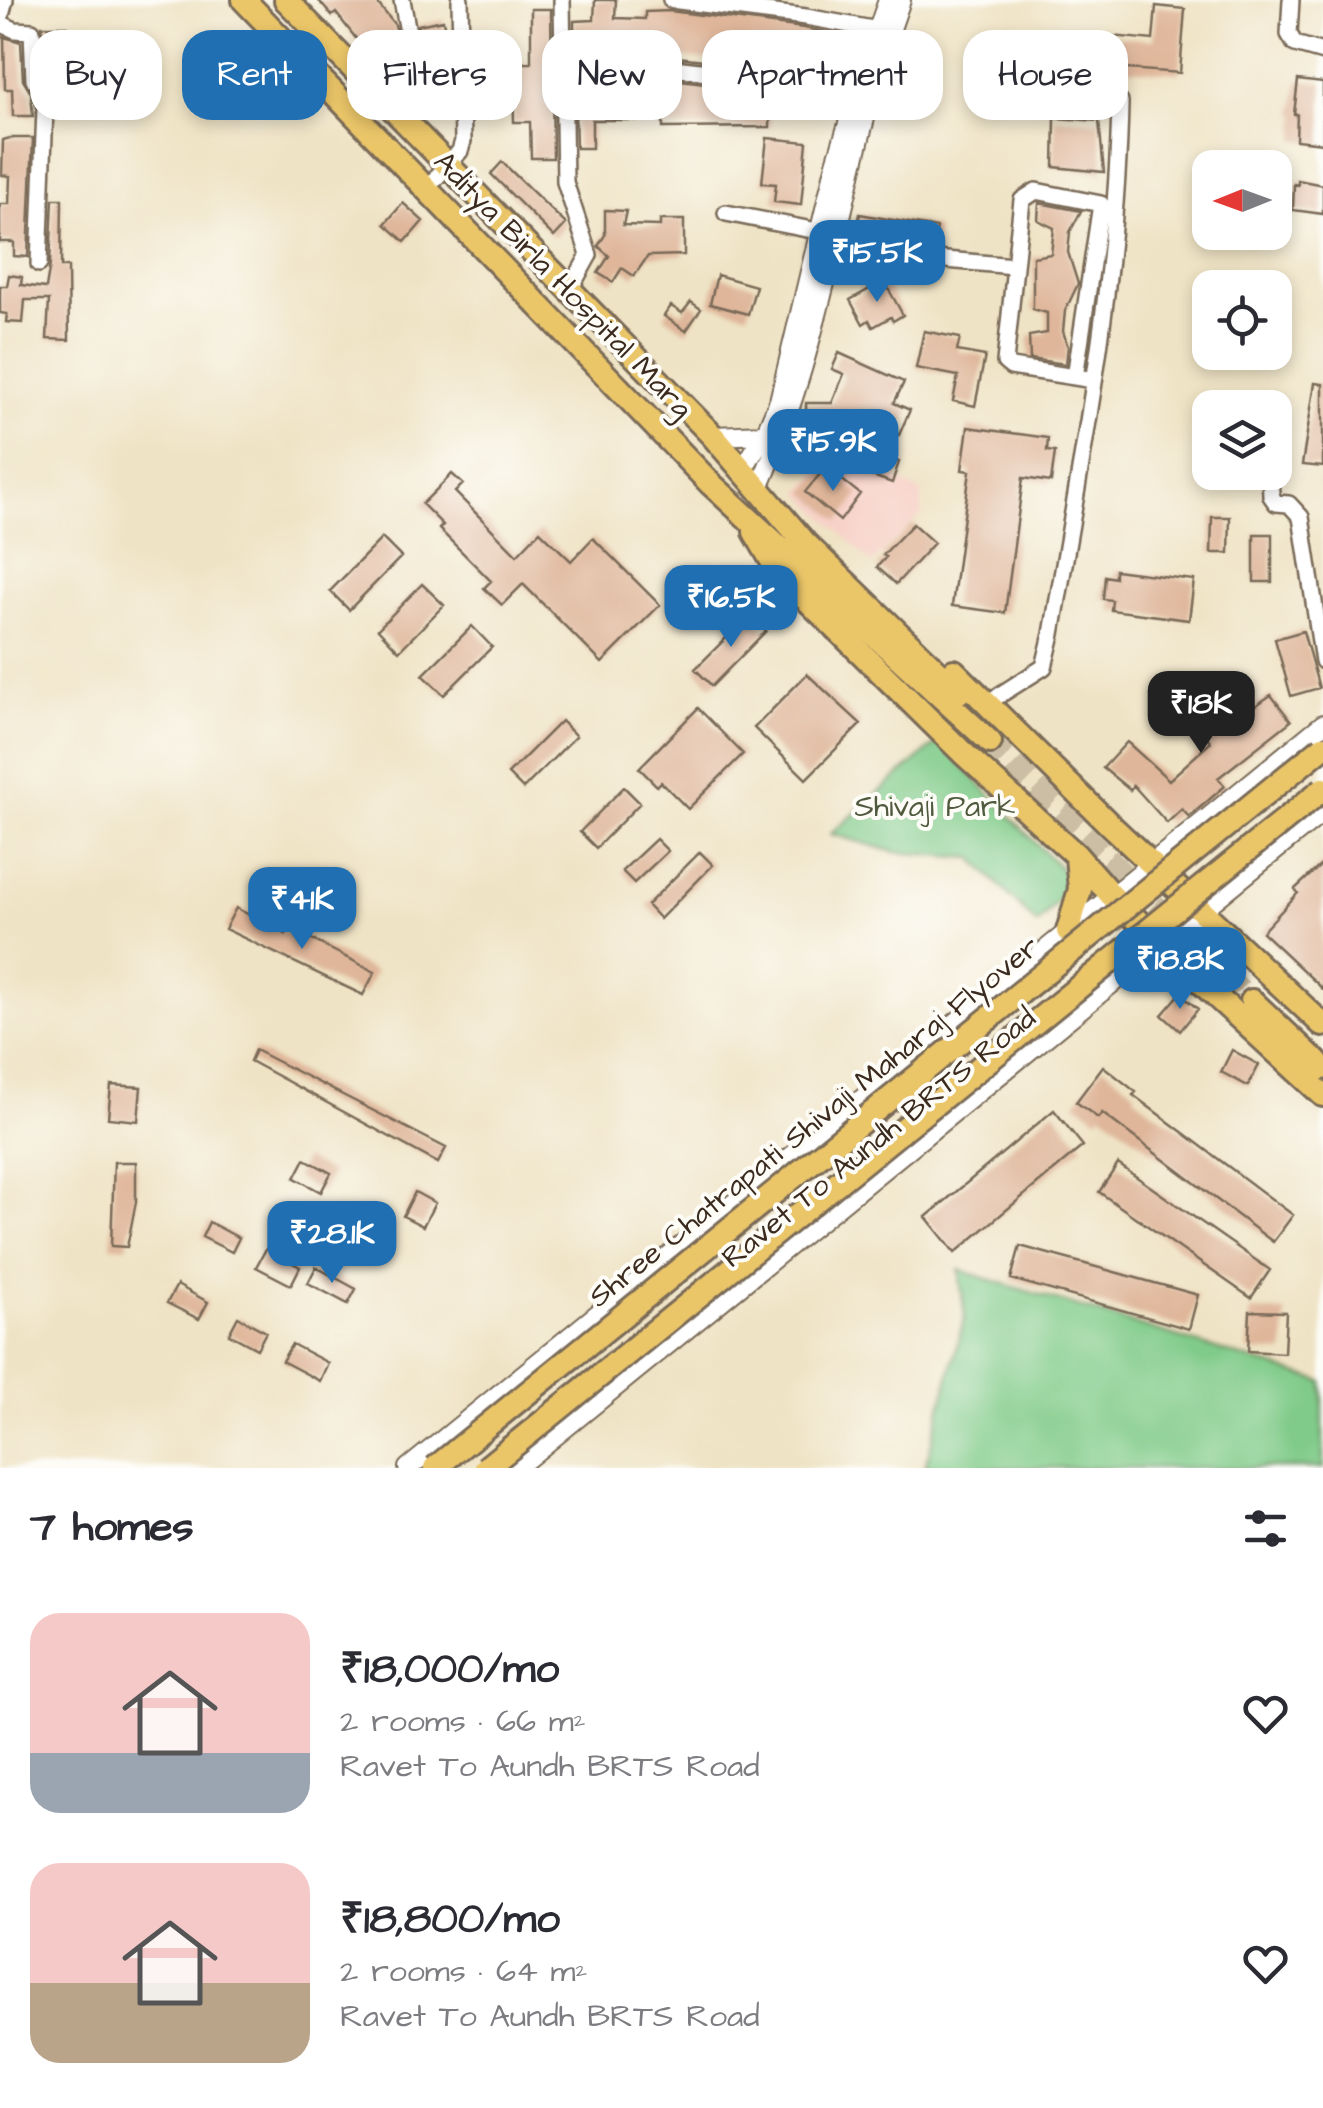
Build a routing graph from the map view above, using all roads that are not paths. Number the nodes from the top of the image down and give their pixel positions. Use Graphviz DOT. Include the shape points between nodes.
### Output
graph roads {
  1 [pos="5,0"];
  2 [pos="244,0"];
  3 [pos="286,0"];
  4 [pos="402,0"];
  5 [pos="460,0"];
  6 [pos="562,0"];
  7 [pos="671,0"];
  8 [pos="888,0"];
  9 [pos="901,0"];
  10 [pos="1291,0"];
  11 [pos="0,21"];
  12 [pos="408,30"];
  13 [pos="563,30"];
  14 [pos="878,30"];
  15 [pos="883,30"];
  16 [pos="884,30"];
  17 [pos="1323,52"];
  18 [pos="347,63"];
  19 [pos="403,120"];
  20 [pos="564,120"];
  21 [pos="857,120"];
  22 [pos="1120,120"];
  23 [pos="448,166"];
  24 [pos="428,187"];
  25 [pos="726,214"];
  26 [pos="830,239"];
  27 [pos="38,264"];
  28 [pos="1014,266"];
  29 [pos="569,291"];
  30 [pos="1075,378"];
  31 [pos="1094,380"];
  32 [pos="765,434"];
  33 [pos="713,436"];
  34 [pos="741,472"];
  35 [pos="758,490"];
  36 [pos="1271,490"];
  37 [pos="746,515"];
  38 [pos="805,543"];
  39 [pos="1323,660"];
  40 [pos="987,702"];
  41 [pos="1323,724"];
  42 [pos="1323,747"];
  43 [pos="1323,789"];
  44 [pos="1323,812"];
  45 [pos="1076,855"];
  46 [pos="1150,863"];
  47 [pos="1111,896"];
  48 [pos="1201,912"];
  49 [pos="1068,931"];
  50 [pos="1161,942"];
  51 [pos="1134,966"];
  52 [pos="1192,974"];
  53 [pos="1323,1025"];
  54 [pos="1323,1049"];
  55 [pos="1323,1068"];
  56 [pos="1323,1094"];
  57 [pos="408,1468"];
  58 [pos="435,1468"];
  59 [pos="486,1468"];
  60 [pos="516,1468"];
  1 -- 11 [label="street"];
  2 -- 24 [label="main road, Aditya Birla Hospital Marg"];
  3 -- 18 [label="main road, Aditya Birla Hospital Marg"];
  4 -- 12 [label="street"];
  5 -- 23 [label="street" via="463,141"];
  6 -- 13 [label="street"];
  7 -- 14 [label="street"];
  8 -- 15 [label="street"];
  9 -- 16 [label="street"];
  10 -- 17 [label="street" via="1289,34 1295,44"];
  11 -- 27 [label="street" via="32,32 34,80 42,88"];
  19 -- 23 [label="main road, Aditya Birla Hospital Marg"];
  20 -- 29 [label="street" via="564,182 589,255"];
  21 -- 26 [label="street"];
  22 -- 31 [label="street" via="1119,179"];
  23 -- 24 [label="street"];
  23 -- 29 [label="main road, Aditya Birla Hospital Marg"];
  24 -- 37 [label="main road, Aditya Birla Hospital Marg"];
  25 -- 26 [label="street"];
  26 -- 28 [label="street"];
  26 -- 32 [label="street"];
  26 -- 35 [label="street" via="784,433"];
  28 -- 30 [label="street" via="1006,362"];
  28 -- 30 [label="street" via="1026,195 1036,191 1101,204"];
  29 -- 33 [label="main road, Aditya Birla Hospital Marg"];
  30 -- 31 [label="street"];
  31 -- 40 [label="street" via="1044,666"];
  32 -- 33 [label="street"];
  32 -- 34 [label="street"];
  33 -- 34 [label="main road, Aditya Birla Hospital Marg"];
  34 -- 35 [label="main road, Aditya Birla Hospital Marg"];
  35 -- 38 [label="main road, Aditya Birla Hospital Marg"];
  36 -- 39 [label="street" via="1276,503 1289,504 1301,517"];
  37 -- 38 [label="main road, Aditya Birla Hospital Marg" via="996,738"];
  37 -- 45 [label="main road" via="772,562 798,591"];
  38 -- 40 [label="main road" via="832,553"];
  40 -- 46 [label="main road"];
  41 -- 46 [label="street, Ravet To Aundh BRTS Road"];
  42 -- 58 [label="main road, Shree Chatrapati Shivaji Maharaj Flyover, bridge"];
  43 -- 59 [label="main road, Shree Chatrapati Shivaji Maharaj Flyover, bridge"];
  44 -- 48 [label="street, Ravet To Aundh BRTS Road"];
  45 -- 47 [label="main road"];
  45 -- 49 [label="main road" via="1080,890"];
  46 -- 47 [label="street, Ravet To Aundh BRTS Road"];
  46 -- 48 [label="main road"];
  47 -- 49 [label="street, Ravet To Aundh BRTS Road"];
  47 -- 50 [label="main road"];
  48 -- 50 [label="street, Ravet To Aundh BRTS Road"];
  48 -- 53 [label="main road"];
  49 -- 57 [label="street, Ravet To Aundh BRTS Road"];
  50 -- 51 [label="street, Ravet To Aundh BRTS Road"];
  50 -- 52 [label="main road"];
  51 -- 52 [label="main road" via="1159,962"];
  51 -- 60 [label="street, Ravet To Aundh BRTS Road"];
  52 -- 56 [label="main road"];
  54 -- 55 [label="main road" via="1256,995"];
}
